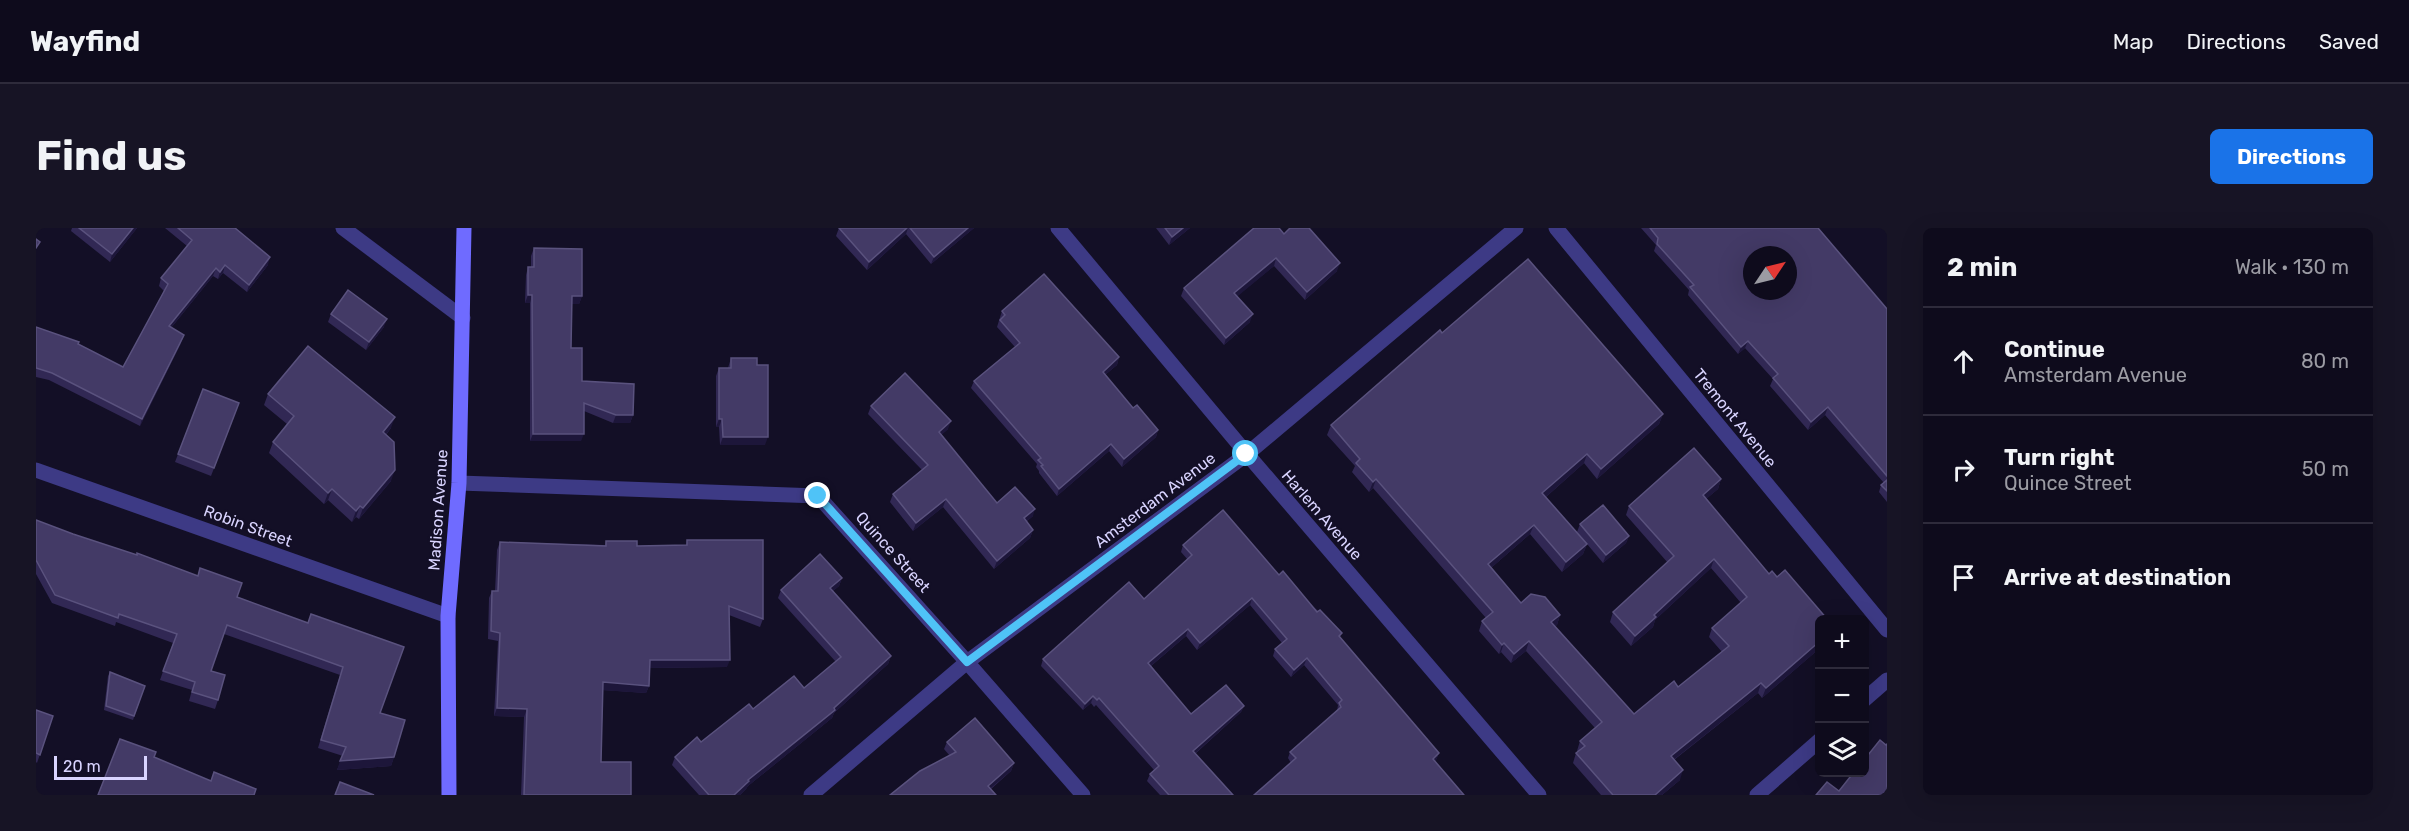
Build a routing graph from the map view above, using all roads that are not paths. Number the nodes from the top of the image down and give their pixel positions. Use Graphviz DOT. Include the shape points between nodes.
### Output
graph roads {
  1 [pos="343,228"];
  2 [pos="464,228"];
  3 [pos="1058,228"];
  4 [pos="1516,228"];
  5 [pos="1556,228"];
  6 [pos="463,318"];
  7 [pos="1246,454"];
  8 [pos="36,470"];
  9 [pos="459,483"];
  10 [pos="448,616"];
  11 [pos="1887,630"];
  12 [pos="967,662"];
  13 [pos="1887,680"];
  14 [pos="1869,696"];
  15 [pos="1815,744"];
  16 [pos="449,795"];
  17 [pos="812,795"];
  18 [pos="1083,795"];
  19 [pos="1539,795"];
  20 [pos="1757,795"];
  1 -- 6 [label="street"];
  2 -- 6 [label="main road, Madison Avenue"];
  3 -- 7 [label="street, Harlem Avenue"];
  4 -- 7 [label="street, Amsterdam Avenue"];
  5 -- 11 [label="street, Tremont Avenue"];
  6 -- 9 [label="main road, Madison Avenue"];
  7 -- 12 [label="street, Amsterdam Avenue"];
  7 -- 19 [label="street, Harlem Avenue"];
  8 -- 10 [label="street, Robin Street"];
  9 -- 10 [label="main road, Madison Avenue"];
  9 -- 12 [label="street, Quince Street" via="818,496"];
  10 -- 16 [label="main road, Madison Avenue"];
  12 -- 17 [label="street, Amsterdam Avenue"];
  12 -- 18 [label="street, Quince Street"];
  13 -- 14 [label="street"];
  15 -- 20 [label="street"];
}
